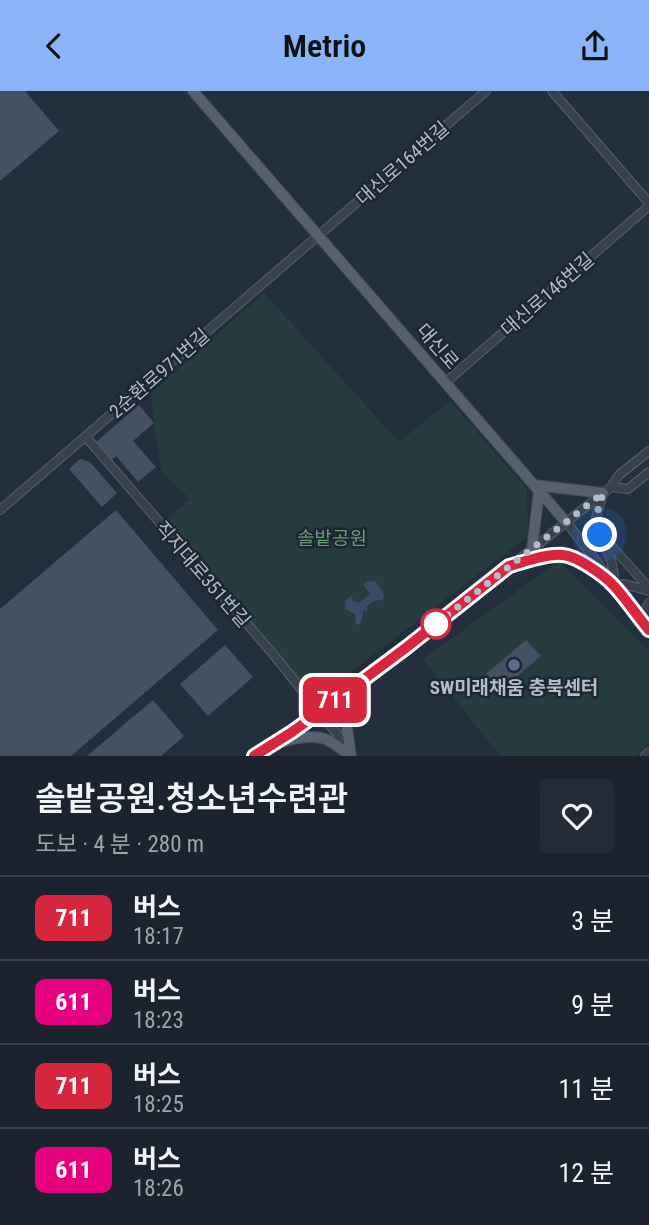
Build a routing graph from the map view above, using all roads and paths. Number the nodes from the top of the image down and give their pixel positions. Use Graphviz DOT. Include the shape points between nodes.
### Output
graph roads {
  1 [pos="194,91"];
  2 [pos="486,91"];
  3 [pos="552,91"];
  4 [pos="649,204"];
  5 [pos="318,235"];
  6 [pos="446,382"];
  7 [pos="86,437"];
  8 [pos="649,451"];
  9 [pos="649,472"];
  10 [pos="537,488"];
  11 [pos="607,490"];
  12 [pos="0,510"];
  13 [pos="566,522"];
  14 [pos="599,532"];
  15 [pos="532,549"];
  16 [pos="509,566"];
  17 [pos="614,586"];
  18 [pos="649,589"];
  19 [pos="649,603"];
  20 [pos="649,619"];
  21 [pos="649,630"];
  22 [pos="369,675"];
  23 [pos="320,712"];
  24 [pos="273,744"];
  25 [pos="649,752"];
  26 [pos="254,756"];
  27 [pos="350,756"];
  28 [pos="645,756"];
  1 -- 5 [label="main road, 대신로"];
  2 -- 5 [label="street, 대신로164번길"];
  3 -- 4 [label="street"];
  4 -- 6 [label="street, 대신로146번길"];
  5 -- 6 [label="main road, 대신로"];
  5 -- 7 [label="street, 2순환로971번길"];
  6 -- 10 [label="main road, 대신로"];
  7 -- 12 [label="street, 2순환로971번길"];
  7 -- 23 [label="street, 직지대로351번길"];
  8 -- 11 [label="street"];
  9 -- 11 [label="street" via="628,489"];
  10 -- 11 [label="main road"];
  10 -- 13 [label="main road, 대신로"];
  10 -- 15 [label="main road"];
  11 -- 13 [label="street"];
  11 -- 14 [label="street" via="596,517"];
  13 -- 15 [label="street"];
  13 -- 17 [label="street, 대신로"];
  14 -- 17 [label="street" via="611,557"];
  14 -- 18 [label="street"];
  15 -- 16 [label="street"];
  16 -- 17 [label="street" via="565,555"];
  16 -- 22 [label="street"];
  17 -- 18 [label="street"];
  17 -- 21 [label="street, 대신로"];
  19 -- 20 [label="street" via="645,611"];
  22 -- 23 [label="street"];
  22 -- 27 [label="main road" via="348,713"];
  23 -- 24 [label="street"];
  23 -- 27 [label="street, 직지대로351번길"];
  24 -- 26 [label="street"];
  24 -- 27 [label="main road" via="318,738"];
  25 -- 28 [label="street"];
}
